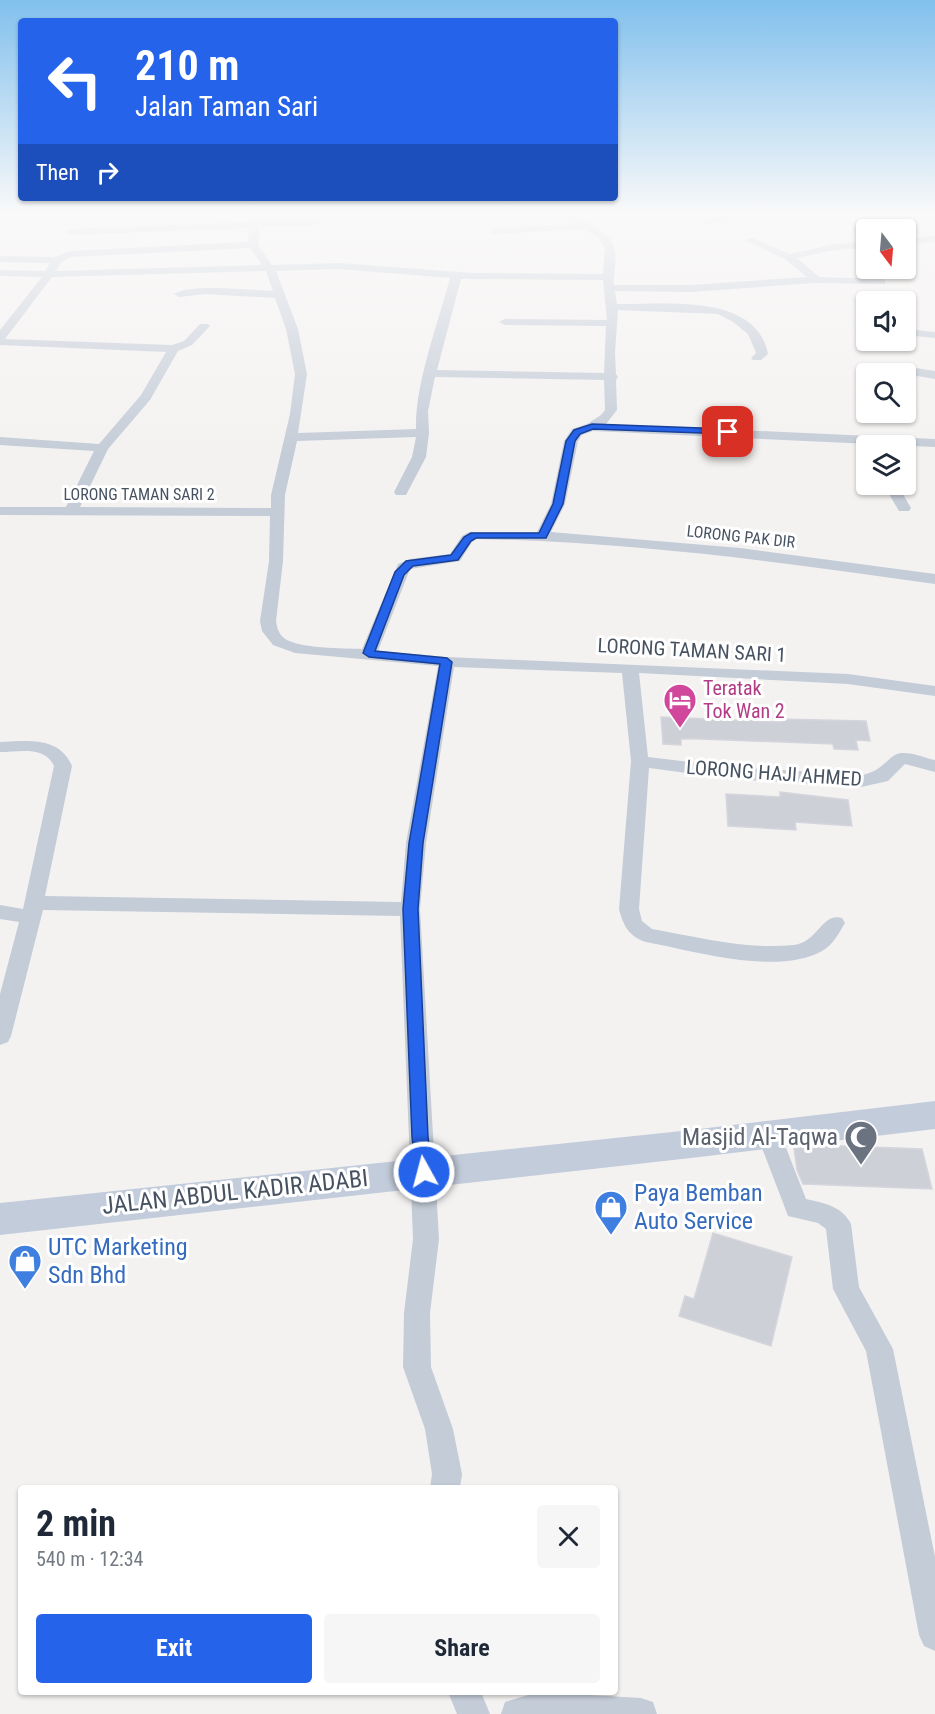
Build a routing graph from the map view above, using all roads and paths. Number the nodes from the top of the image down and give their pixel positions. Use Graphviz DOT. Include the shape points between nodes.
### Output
graph roads {
  1 [pos="34,294"];
  2 [pos="260,294"];
  3 [pos="451,294"];
  4 [pos="610,294"];
  5 [pos="278,295"];
  6 [pos="612,307"];
  7 [pos="0,314"];
  8 [pos="17,315"];
  9 [pos="505,322"];
  10 [pos="611,323"];
  11 [pos="204,326"];
  12 [pos="916,333"];
  13 [pos="935,335"];
  14 [pos="0,337"];
  15 [pos="0,342"];
  16 [pos="174,349"];
  17 [pos="757,358"];
  18 [pos="916,372"];
  19 [pos="430,373"];
  20 [pos="935,375"];
  21 [pos="612,377"];
  22 [pos="592,427"];
  23 [pos="423,433"];
  24 [pos="290,437"];
  25 [pos="0,441"];
  26 [pos="856,442"];
  27 [pos="916,443"];
  28 [pos="935,443"];
  29 [pos="102,448"];
  30 [pos="402,492"];
  31 [pos="896,495"];
  32 [pos="904,508"];
  33 [pos="0,511"];
  34 [pos="71,511"];
  35 [pos="278,512"];
  36 [pos="542,536"];
  37 [pos="935,579"];
  38 [pos="369,653"];
  39 [pos="447,662"];
  40 [pos="630,668"];
  41 [pos="935,691"];
  42 [pos="0,747"];
  43 [pos="640,761"];
  44 [pos="935,766"];
  45 [pos="410,909"];
  46 [pos="32,910"];
  47 [pos="0,912"];
  48 [pos="836,923"];
  49 [pos="0,1036"];
  50 [pos="935,1115"];
  51 [pos="769,1135"];
  52 [pos="424,1172"];
  53 [pos="0,1219"];
  54 [pos="445,1485"];
  55 [pos="935,1635"];
  56 [pos="465,1695"];
  57 [pos="474,1714"];
  58 [pos="517,1714"];
  59 [pos="641,1714"];
  1 -- 8 [label="street"];
  2 -- 5 [label="street"];
  3 -- 19 [label="street"];
  4 -- 6 [label="street"];
  5 -- 24 [label="street" via="301,374"];
  6 -- 10 [label="street"];
  6 -- 17 [label="street" via="730,313 759,343 762,354"];
  7 -- 8 [label="street"];
  8 -- 14 [label="street"];
  9 -- 10 [label="street"];
  10 -- 21 [label="street"];
  11 -- 16 [label="street" via="188,343"];
  12 -- 13 [label="street"];
  15 -- 16 [label="street"];
  16 -- 29 [label="street" via="146,397"];
  18 -- 20 [label="street"];
  19 -- 21 [label="street"];
  19 -- 23 [label="street" via="422,411"];
  21 -- 22 [label="street" via="611,410"];
  22 -- 26 [label="street"];
  22 -- 36 [label="street" via="577,432 571,441 558,504"];
  23 -- 24 [label="street"];
  23 -- 30 [label="street" via="418,457"];
  24 -- 35 [label="street"];
  25 -- 29 [label="street"];
  27 -- 28 [label="street"];
  29 -- 34 [label="street"];
  31 -- 32 [label="street"];
  33 -- 34 [label="street, LORONG TAMAN SARI 2"];
  34 -- 35 [label="street, LORONG TAMAN SARI 2"];
  35 -- 38 [label="street, LORONG TAMAN SARI 1" via="270,631 279,642 295,648"];
  36 -- 37 [label="street, LORONG PAK DIR" via="740,552"];
  36 -- 38 [label="street, LORONG PAK DIR" via="474,535 455,558 403,567"];
  38 -- 39 [label="street, LORONG TAMAN SARI 1"];
  39 -- 40 [label="street, LORONG TAMAN SARI 1"];
  39 -- 45 [label="street" via="416,843"];
  40 -- 41 [label="street, LORONG TAMAN SARI 1" via="848,679"];
  40 -- 43 [label="street"];
  42 -- 46 [label="street" via="50,749 58,754 63,766"];
  43 -- 44 [label="street, LORONG HAJI AHMED" via="732,773 861,781 886,773 902,758"];
  43 -- 48 [label="street" via="629,909 633,924 646,935 768,954 791,953 812,948 825,939"];
  45 -- 46 [label="street"];
  45 -- 52 [label="street"];
  46 -- 47 [label="street"];
  46 -- 49 [label="street"];
  50 -- 51 [label="main road, JALAN ABDUL KADIR ADABI"];
  51 -- 52 [label="main road, JALAN ABDUL KADIR ADABI"];
  51 -- 55 [label="street" via="796,1208 825,1214 838,1224 846,1289 879,1349"];
  52 -- 53 [label="main road, JALAN ABDUL KADIR ADABI"];
  52 -- 54 [label="street" via="426,1239 417,1313 417,1367 439,1429"];
  56 -- 57 [label="street"];
  58 -- 59 [label="street" via="539,1708"];
}
